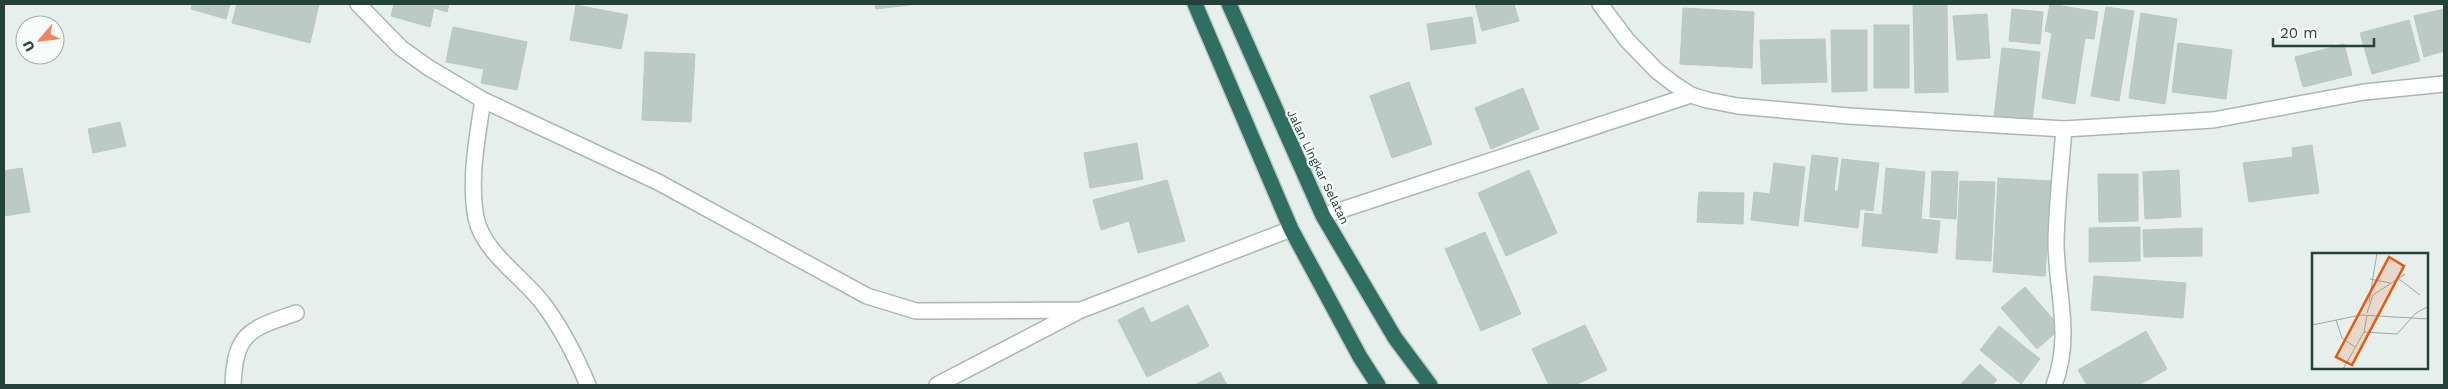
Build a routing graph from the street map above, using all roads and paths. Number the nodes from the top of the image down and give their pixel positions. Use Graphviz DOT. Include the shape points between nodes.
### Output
graph roads {
  1 [pos="358,4"];
  2 [pos="1195,4"];
  3 [pos="1229,4"];
  4 [pos="1600,4"];
  5 [pos="2444,84"];
  6 [pos="1691,95"];
  7 [pos="483,100"];
  8 [pos="2064,129"];
  9 [pos="1323,216"];
  10 [pos="1291,229"];
  11 [pos="1081,310"];
  12 [pos="296,314"];
  13 [pos="233,385"];
  14 [pos="588,385"];
  15 [pos="937,385"];
  16 [pos="1378,385"];
  17 [pos="1430,385"];
  18 [pos="2054,385"];
  1 -- 7 [label="street" via="401,48"];
  2 -- 10 [label="highway"];
  3 -- 9 [label="highway, Jalan Lingkar Selatan"];
  4 -- 6 [label="street" via="1627,40 1657,71"];
  5 -- 8 [label="street" via="2364,92 2213,120"];
  6 -- 8 [label="street" via="1747,107"];
  6 -- 9 [label="street"];
  7 -- 11 [label="street" via="658,182 867,296 894,306 944,312"];
  7 -- 14 [label="street" via="474,166 477,220 493,250 545,305 573,349"];
  8 -- 18 [label="street" via="2056,241 2064,352"];
  9 -- 17 [label="highway, Jalan Lingkar Selatan" via="1395,338"];
  10 -- 11 [label="street"];
  10 -- 16 [label="highway"];
  11 -- 15 [label="street"];
  12 -- 13 [label="street" via="262,324 246,336 237,348"];
}
